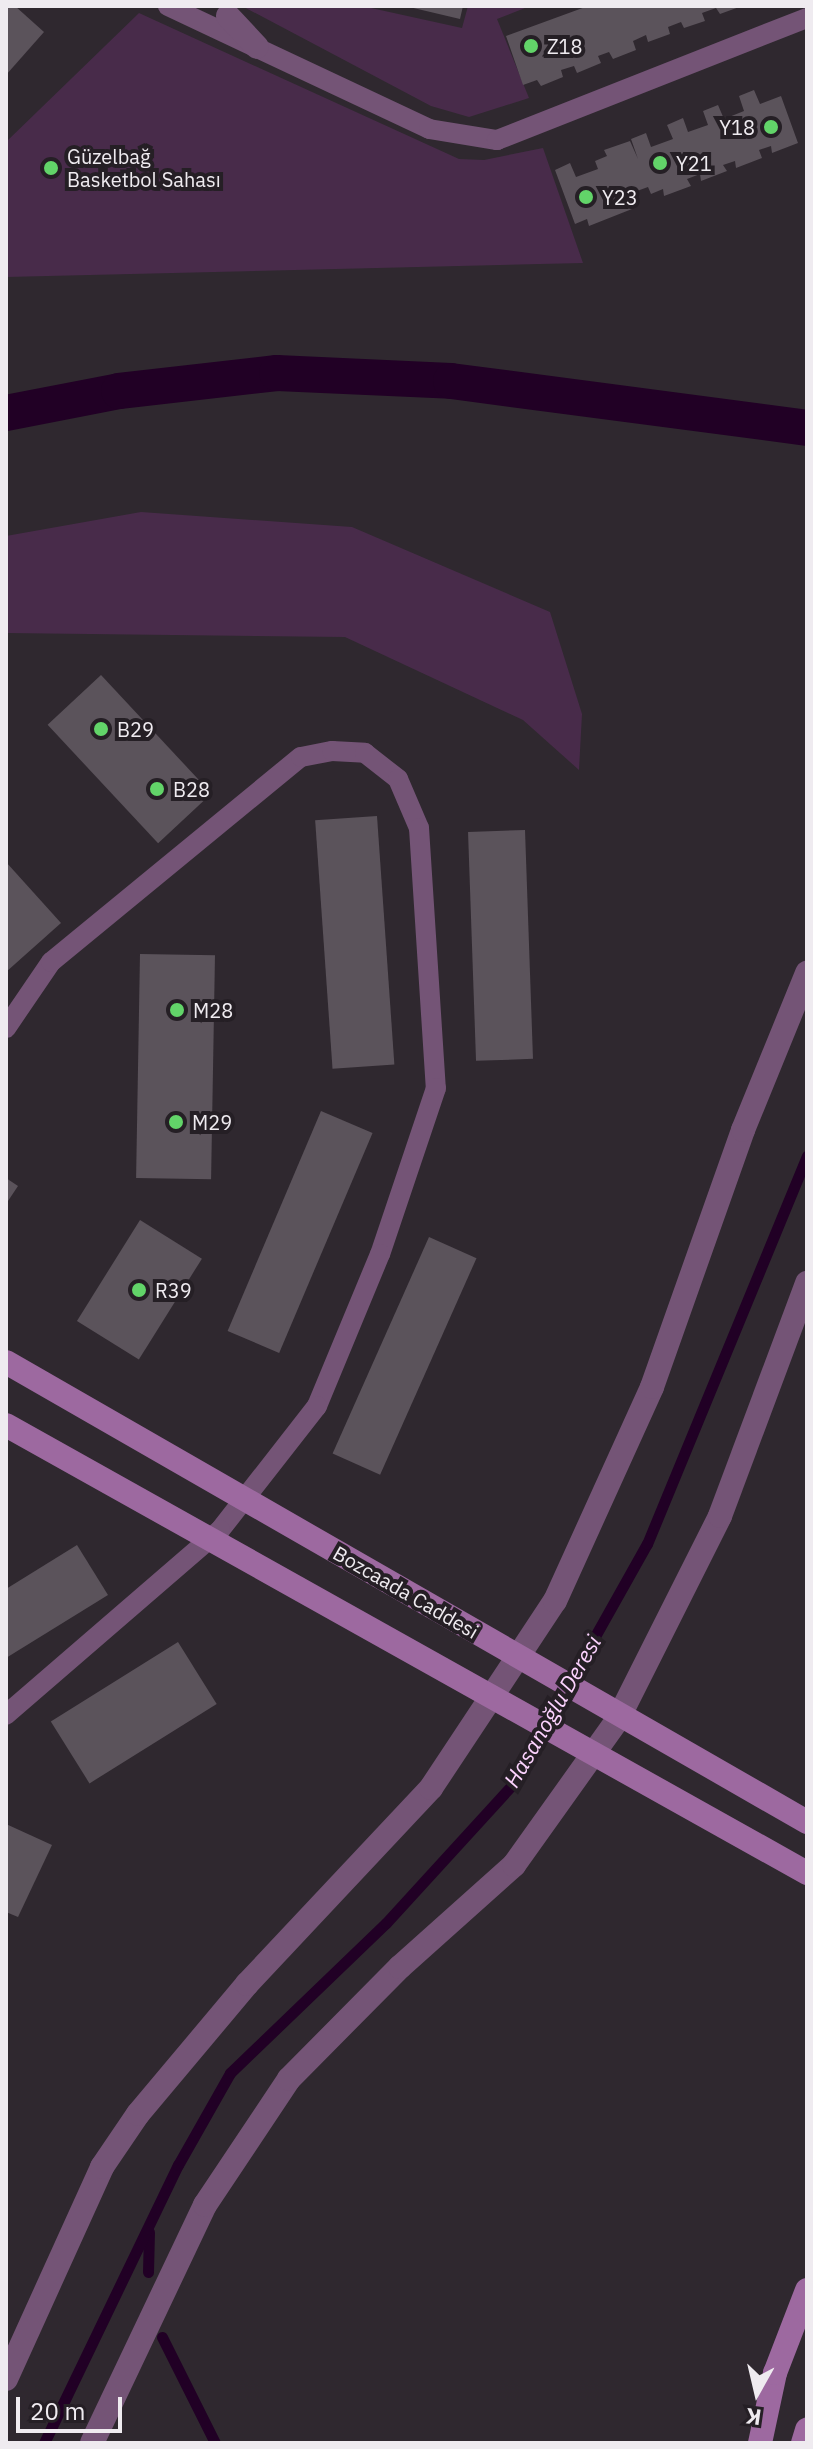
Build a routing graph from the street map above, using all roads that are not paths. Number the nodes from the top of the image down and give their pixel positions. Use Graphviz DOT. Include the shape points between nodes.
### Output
graph roads {
  1 [pos="168,6"];
  2 [pos="228,16"];
  3 [pos="807,18"];
  4 [pos="257,47"];
  5 [pos="807,973"];
  6 [pos="6,1028"];
  7 [pos="807,1283"];
  8 [pos="6,1362"];
  9 [pos="6,1425"];
  10 [pos="6,1715"];
  11 [pos="807,1822"];
  12 [pos="807,1873"];
  13 [pos="807,2290"];
  14 [pos="6,2379"];
  15 [pos="807,2430"];
  16 [pos="92,2443"];
  17 [pos="760,2443"];
  18 [pos="803,2443"];
  1 -- 4 [label="lane"];
  2 -- 4 [label="street"];
  3 -- 4 [label="lane" via="497,140 429,129"];
  5 -- 14 [label="street" via="743,1130 652,1387 555,1601 431,1788 247,1984 138,2114 102,2167"];
  6 -- 10 [label="lane" via="51,962 301,757 332,751 365,753 398,779 419,828 436,1088 380,1254 317,1406 220,1530"];
  7 -- 16 [label="street" via="720,1516 618,1719 514,1865 400,1967 289,2079 205,2205"];
  8 -- 11 [label="street, Bozcaada Caddesi"];
  9 -- 12 [label="street"];
  13 -- 17 [label="street" via="775,2373"];
  15 -- 18 [label="street"];
}
